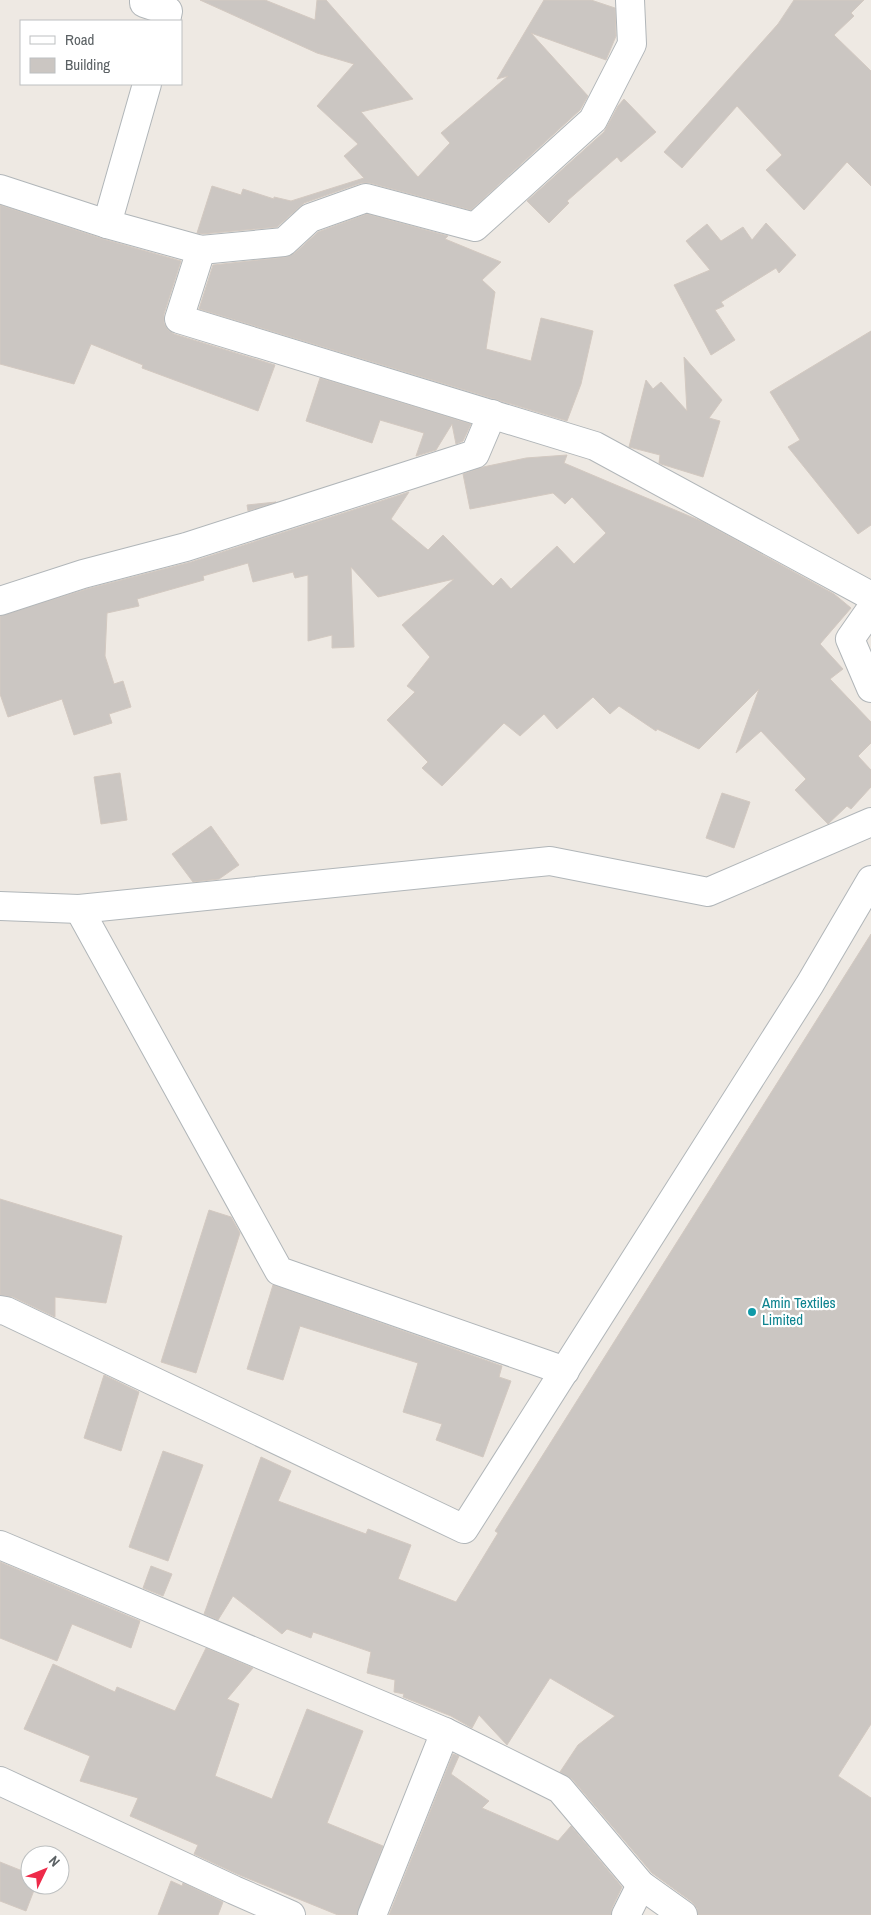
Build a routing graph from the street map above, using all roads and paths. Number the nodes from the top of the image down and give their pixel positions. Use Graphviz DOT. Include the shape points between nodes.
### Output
graph roads {
  1 [pos="144,0"];
  2 [pos="630,0"];
  3 [pos="166,20"];
  4 [pos="147,85"];
  5 [pos="0,189"];
  6 [pos="107,224"];
  7 [pos="202,250"];
  8 [pos="492,414"];
  9 [pos="871,596"];
  10 [pos="0,601"];
  11 [pos="871,609"];
  12 [pos="871,688"];
  13 [pos="871,822"];
  14 [pos="871,880"];
  15 [pos="0,906"];
  16 [pos="79,909"];
  17 [pos="2,1316"];
  18 [pos="565,1371"];
  19 [pos="0,1544"];
  20 [pos="445,1732"];
  21 [pos="0,1781"];
  22 [pos="641,1885"];
  23 [pos="291,1915"];
  24 [pos="372,1915"];
  25 [pos="626,1915"];
  26 [pos="683,1915"];
  1 -- 3 [label="street" via="144,3 168,11"];
  2 -- 7 [label="street" via="632,44 593,120 475,227 366,198 310,218 284,242"];
  4 -- 6 [label="street"];
  5 -- 6 [label="street"];
  6 -- 7 [label="street"];
  7 -- 8 [label="street" via="178,319"];
  8 -- 9 [label="street" via="595,446"];
  8 -- 10 [label="street" via="475,454 186,547 83,574"];
  11 -- 12 [label="street" via="850,639"];
  13 -- 16 [label="street" via="708,892 550,861"];
  14 -- 18 [label="street" via="810,984"];
  15 -- 16 [label="street"];
  16 -- 18 [label="street" via="279,1271"];
  17 -- 18 [label="street" via="464,1529"];
  19 -- 20 [label="street"];
  20 -- 22 [label="street" via="560,1790"];
  20 -- 24 [label="street"];
  21 -- 23 [label="street"];
  22 -- 25 [label="street"];
  22 -- 26 [label="street"];
}
